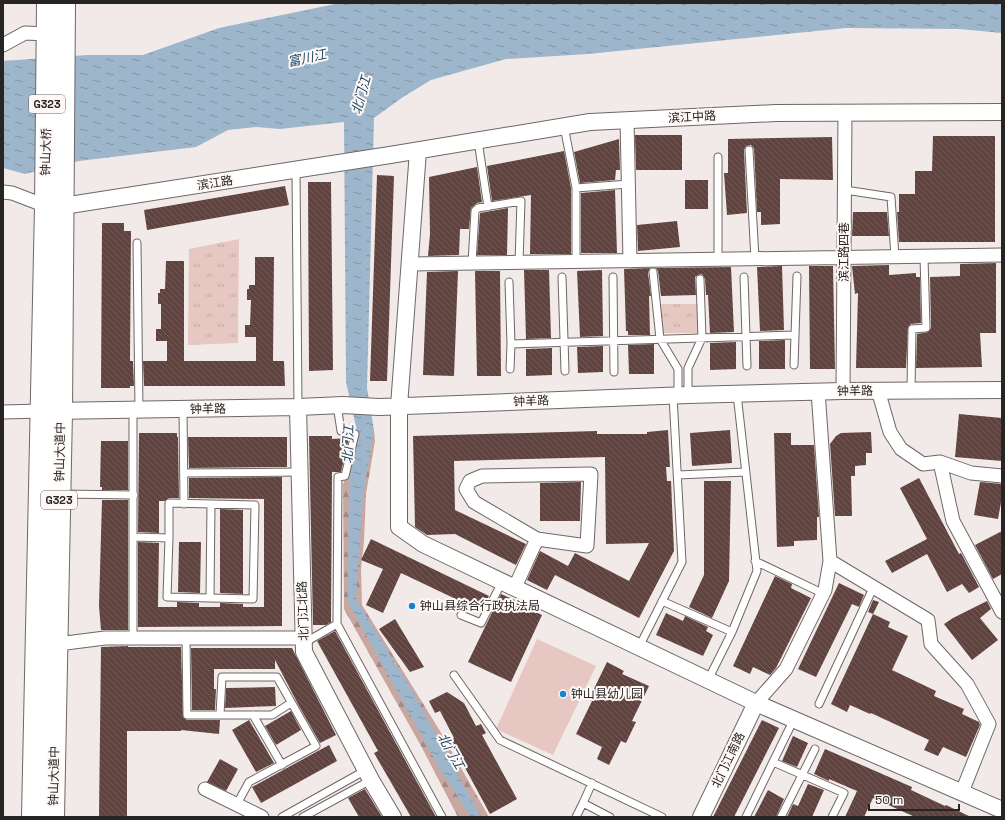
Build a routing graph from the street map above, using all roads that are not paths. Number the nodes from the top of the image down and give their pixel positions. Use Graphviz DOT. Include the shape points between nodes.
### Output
graph roads {
  1 [pos="48,3"];
  2 [pos="64,3"];
  3 [pos="53,28"];
  4 [pos="3,45"];
  5 [pos="845,112"];
  6 [pos="1002,112"];
  7 [pos="627,120"];
  8 [pos="564,126"];
  9 [pos="478,141"];
  10 [pos="750,150"];
  11 [pos="418,151"];
  12 [pos="385,156"];
  13 [pos="718,157"];
  14 [pos="296,170"];
  15 [pos="55,182"];
  16 [pos="628,184"];
  17 [pos="576,188"];
  18 [pos="845,190"];
  19 [pos="3,192"];
  20 [pos="54,206"];
  21 [pos="488,206"];
  22 [pos="137,242"];
  23 [pos="1002,255"];
  24 [pos="895,257"];
  25 [pos="924,257"];
  26 [pos="844,258"];
  27 [pos="755,259"];
  28 [pos="718,260"];
  29 [pos="630,261"];
  30 [pos="576,262"];
  31 [pos="472,263"];
  32 [pos="519,263"];
  33 [pos="410,264"];
  34 [pos="653,272"];
  35 [pos="797,276"];
  36 [pos="562,277"];
  37 [pos="613,277"];
  38 [pos="744,277"];
  39 [pos="700,278"];
  40 [pos="509,282"];
  41 [pos="795,335"];
  42 [pos="747,336"];
  43 [pos="702,338"];
  44 [pos="660,339"];
  45 [pos="614,340"];
  46 [pos="564,342"];
  47 [pos="511,344"];
  48 [pos="794,365"];
  49 [pos="747,366"];
  50 [pos="510,370"];
  51 [pos="565,371"];
  52 [pos="614,372"];
  53 [pos="878,390"];
  54 [pos="1002,390"];
  55 [pos="818,391"];
  56 [pos="843,391"];
  57 [pos="911,391"];
  58 [pos="736,394"];
  59 [pos="680,396"];
  60 [pos="340,405"];
  61 [pos="399,406"];
  62 [pos="298,407"];
  63 [pos="183,409"];
  64 [pos="136,410"];
  65 [pos="51,411"];
  66 [pos="3,412"];
  67 [pos="940,462"];
  68 [pos="300,472"];
  69 [pos="746,472"];
  70 [pos="184,473"];
  71 [pos="678,475"];
  72 [pos="1002,476"];
  73 [pos="50,494"];
  74 [pos="134,495"];
  75 [pos="184,504"];
  76 [pos="211,504"];
  77 [pos="133,537"];
  78 [pos="169,538"];
  79 [pos="537,539"];
  80 [pos="830,560"];
  81 [pos="756,561"];
  82 [pos="509,585"];
  83 [pos="874,586"];
  84 [pos="824,594"];
  85 [pos="210,598"];
  86 [pos="662,601"];
  87 [pos="1002,612"];
  88 [pos="461,615"];
  89 [pos="337,624"];
  90 [pos="732,632"];
  91 [pos="133,638"];
  92 [pos="186,639"];
  93 [pos="304,640"];
  94 [pos="46,646"];
  95 [pos="639,647"];
  96 [pos="454,675"];
  97 [pos="708,680"];
  98 [pos="756,703"];
  99 [pos="291,704"];
  100 [pos="819,704"];
  101 [pos="220,715"];
  102 [pos="253,715"];
  103 [pos="794,719"];
  104 [pos="815,749"];
  105 [pos="773,762"];
  106 [pos="282,764"];
  107 [pos="369,775"];
  108 [pos="802,775"];
  109 [pos="592,783"];
  110 [pos="205,788"];
  111 [pos="962,792"];
  112 [pos="582,803"];
  113 [pos="243,810"];
  114 [pos="1002,810"];
  115 [pos="654,815"];
  116 [pos="32,817"];
  117 [pos="53,817"];
  118 [pos="262,817"];
  119 [pos="282,817"];
  120 [pos="303,817"];
  121 [pos="393,817"];
  122 [pos="442,817"];
  123 [pos="576,817"];
  124 [pos="610,817"];
  125 [pos="662,817"];
  126 [pos="701,817"];
  127 [pos="746,817"];
  128 [pos="782,817"];
  129 [pos="832,817"];
  1 -- 3 [label="highway, G323"];
  2 -- 3 [label="highway, G323"];
  3 -- 4 [label="street" via="25,33"];
  3 -- 15 [label="highway, 钟山大桥 / G323"];
  5 -- 6 [label="street, 滨江中路"];
  5 -- 7 [label="street, 滨江中路"];
  5 -- 18 [label="street, 滨江路四巷"];
  7 -- 8 [label="street, 滨江中路"];
  7 -- 16 [label="street"];
  8 -- 9 [label="street, 滨江中路"];
  8 -- 17 [label="lane"];
  9 -- 11 [label="street, 滨江中路"];
  9 -- 21 [label="lane"];
  10 -- 27 [label="lane"];
  11 -- 12 [label="street, 滨江中路"];
  11 -- 33 [label="street"];
  12 -- 14 [label="street, 滨江路"];
  13 -- 28 [label="lane"];
  14 -- 20 [label="street, 滨江路"];
  14 -- 62 [label="lane"];
  15 -- 20 [label="highway, 钟山大道中 / G323"];
  16 -- 17 [label="lane"];
  16 -- 29 [label="street"];
  17 -- 30 [label="lane"];
  18 -- 24 [label="lane" via="890,197"];
  18 -- 26 [label="street, 滨江路四巷"];
  19 -- 20 [label="street"];
  20 -- 65 [label="highway, 钟山大道中 / G323"];
  21 -- 31 [label="lane" via="474,211"];
  21 -- 32 [label="lane" via="521,201"];
  22 -- 64 [label="lane"];
  23 -- 25 [label="street"];
  24 -- 25 [label="street"];
  24 -- 26 [label="street"];
  25 -- 57 [label="lane" via="926,328 912,329"];
  26 -- 27 [label="street"];
  26 -- 56 [label="street, 滨江路四巷"];
  27 -- 28 [label="street"];
  28 -- 29 [label="street"];
  29 -- 30 [label="street"];
  30 -- 32 [label="street"];
  31 -- 32 [label="street"];
  31 -- 33 [label="street"];
  33 -- 61 [label="street"];
  34 -- 44 [label="lane"];
  35 -- 41 [label="lane"];
  36 -- 46 [label="lane"];
  37 -- 45 [label="lane"];
  38 -- 42 [label="lane"];
  39 -- 43 [label="lane"];
  40 -- 47 [label="lane"];
  41 -- 42 [label="lane"];
  41 -- 48 [label="lane"];
  42 -- 43 [label="lane"];
  42 -- 49 [label="lane"];
  43 -- 44 [label="lane"];
  43 -- 59 [label="lane" via="688,368"];
  44 -- 45 [label="lane"];
  44 -- 59 [label="lane" via="678,369"];
  45 -- 46 [label="lane"];
  45 -- 52 [label="lane"];
  46 -- 47 [label="lane"];
  46 -- 51 [label="lane"];
  47 -- 50 [label="lane"];
  53 -- 56 [label="street, 钟羊路"];
  53 -- 57 [label="street, 钟羊路"];
  53 -- 67 [label="street" via="890,432 901,449 923,464"];
  54 -- 57 [label="street, 钟羊路"];
  55 -- 56 [label="street, 钟羊路"];
  55 -- 58 [label="street, 钟羊路"];
  55 -- 80 [label="street"];
  58 -- 59 [label="street, 钟羊路"];
  58 -- 69 [label="lane"];
  59 -- 61 [label="street, 钟羊路"];
  59 -- 71 [label="lane"];
  60 -- 61 [label="street, 钟羊路"];
  60 -- 62 [label="street, 钟羊路"];
  60 -- 89 [label="lane" via="341,431 355,434 345,476 338,478"];
  61 -- 82 [label="street" via="399,527 423,544"];
  62 -- 63 [label="street, 钟羊路"];
  62 -- 68 [label="street, 北门江北路"];
  63 -- 64 [label="street, 钟羊路"];
  63 -- 70 [label="lane"];
  64 -- 65 [label="street, 钟羊路"];
  64 -- 74 [label="lane"];
  65 -- 66 [label="street"];
  65 -- 73 [label="highway, 钟山大道中 / G323"];
  67 -- 72 [label="street" via="970,473"];
  67 -- 87 [label="street" via="953,521"];
  68 -- 70 [label="lane"];
  68 -- 93 [label="street, 北门江北路"];
  69 -- 71 [label="lane"];
  69 -- 81 [label="lane"];
  70 -- 75 [label="lane"];
  71 -- 86 [label="lane" via="682,562"];
  73 -- 74 [label="lane"];
  73 -- 94 [label="highway, 钟山大道中 / G323"];
  74 -- 77 [label="lane"];
  75 -- 76 [label="lane"];
  75 -- 78 [label="lane" via="169,503"];
  76 -- 85 [label="lane"];
  76 -- 85 [label="lane" via="255,505 253,599"];
  77 -- 78 [label="lane"];
  77 -- 91 [label="lane"];
  78 -- 85 [label="lane" via="168,597"];
  79 -- 79 [label="street" via="474,502 466,489 470,481 482,476 591,474 587,546"];
  79 -- 82 [label="street"];
  80 -- 83 [label="street"];
  80 -- 84 [label="street"];
  81 -- 84 [label="lane"];
  81 -- 90 [label="lane" via="756,571"];
  82 -- 88 [label="lane" via="482,623"];
  82 -- 95 [label="street"];
  83 -- 100 [label="lane"];
  83 -- 111 [label="street" via="928,620 931,644 967,684 989,724"];
  84 -- 98 [label="street" via="786,669"];
  86 -- 90 [label="lane"];
  86 -- 95 [label="lane"];
  89 -- 93 [label="lane"];
  89 -- 122 [label="lane"];
  90 -- 97 [label="lane"];
  91 -- 92 [label="street"];
  91 -- 94 [label="street" via="105,638"];
  92 -- 93 [label="street"];
  92 -- 101 [label="lane" via="187,715"];
  93 -- 107 [label="street, 北门江北路" via="304,652"];
  94 -- 116 [label="highway, 钟山大道中 / G323"];
  94 -- 117 [label="highway, 钟山大道中 / G323"];
  95 -- 97 [label="street"];
  96 -- 109 [label="lane" via="500,740"];
  97 -- 98 [label="street"];
  98 -- 103 [label="street"];
  98 -- 126 [label="street, 北门江南路"];
  99 -- 101 [label="lane" via="277,677 222,677"];
  99 -- 102 [label="lane" via="272,715"];
  99 -- 106 [label="lane" via="316,746"];
  101 -- 102 [label="lane"];
  102 -- 106 [label="lane"];
  103 -- 105 [label="lane"];
  103 -- 111 [label="street"];
  104 -- 108 [label="lane"];
  105 -- 108 [label="lane"];
  105 -- 127 [label="lane"];
  106 -- 113 [label="lane" via="249,782"];
  107 -- 119 [label="lane"];
  107 -- 120 [label="lane"];
  107 -- 121 [label="street, 北门江北路"];
  108 -- 128 [label="lane"];
  108 -- 129 [label="lane" via="844,793"];
  109 -- 112 [label="lane"];
  109 -- 115 [label="lane"];
  110 -- 113 [label="street"];
  111 -- 114 [label="street"];
  112 -- 123 [label="lane"];
  112 -- 124 [label="lane"];
  113 -- 118 [label="street"];
  115 -- 125 [label="lane"];
}
